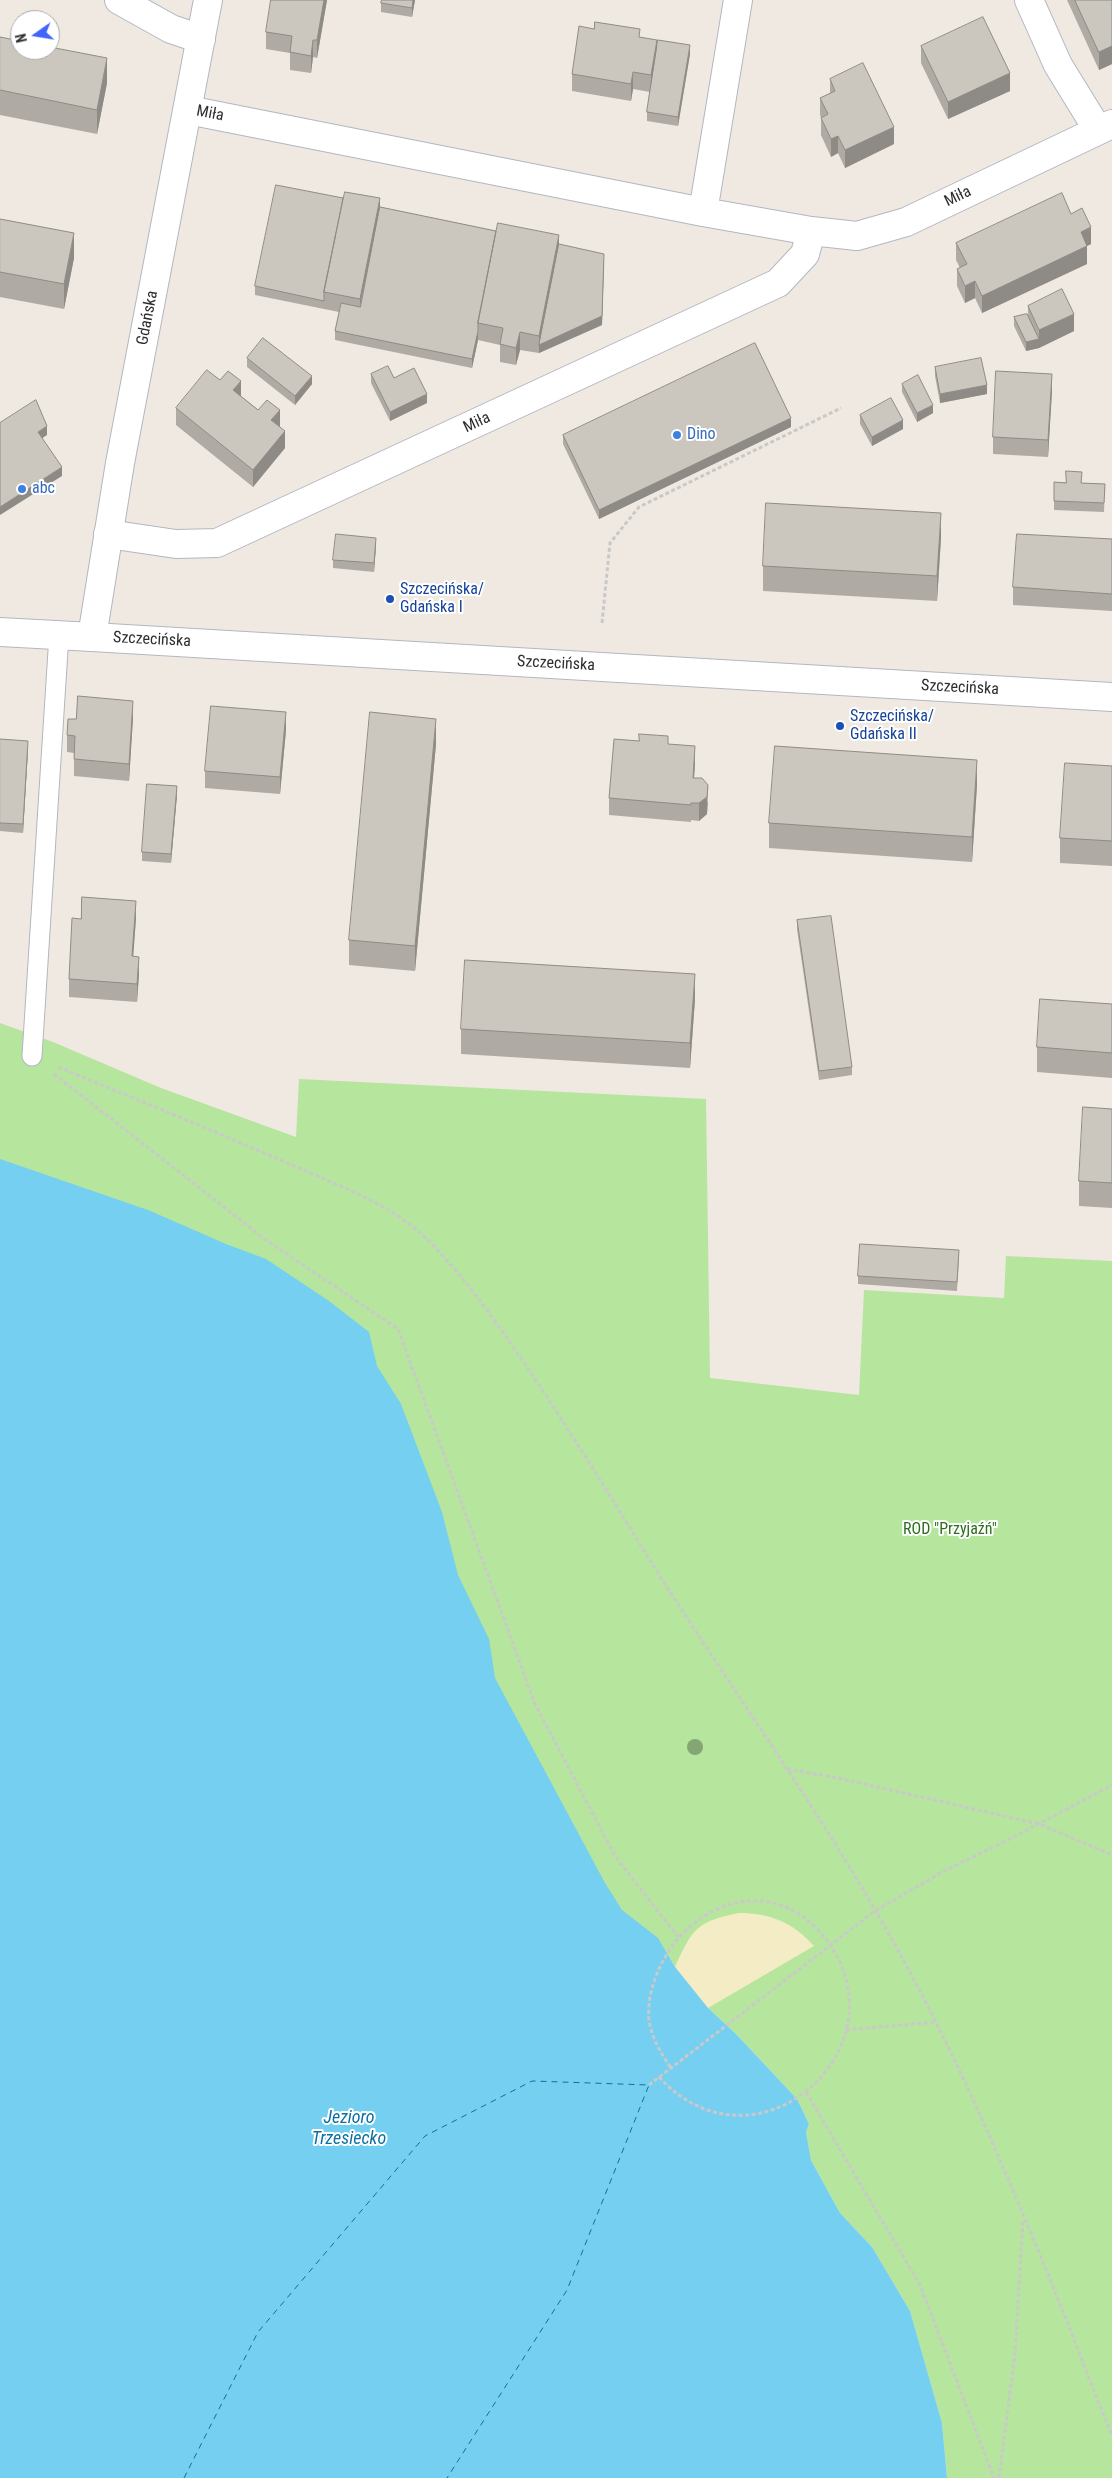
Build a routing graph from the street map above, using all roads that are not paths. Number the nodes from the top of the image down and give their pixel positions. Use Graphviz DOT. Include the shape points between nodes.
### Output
graph roads {
  1 [pos="119,0"];
  2 [pos="208,0"];
  3 [pos="738,0"];
  4 [pos="1029,0"];
  5 [pos="201,39"];
  6 [pos="188,110"];
  7 [pos="1105,127"];
  8 [pos="703,212"];
  9 [pos="811,231"];
  10 [pos="108,534"];
  11 [pos="0,632"];
  12 [pos="59,635"];
  13 [pos="92,636"];
  14 [pos="1112,697"];
  15 [pos="32,1056"];
  1 -- 5 [label="street" via="172,29"];
  2 -- 5 [label="street, Gdańska"];
  3 -- 8 [label="street"];
  4 -- 7 [label="street, Miła" via="1058,65"];
  5 -- 6 [label="street, Gdańska"];
  6 -- 8 [label="street, Miła"];
  6 -- 10 [label="street, Gdańska"];
  7 -- 9 [label="street, Miła" via="906,222 857,236"];
  8 -- 9 [label="street, Miła"];
  9 -- 10 [label="street, Miła" via="805,254 778,283 216,543 176,544"];
  10 -- 13 [label="street, Gdańska"];
  11 -- 12 [label="street, Szczecińska"];
  12 -- 13 [label="street, Szczecińska"];
  12 -- 15 [label="lane"];
  13 -- 14 [label="street, Szczecińska"];
}
